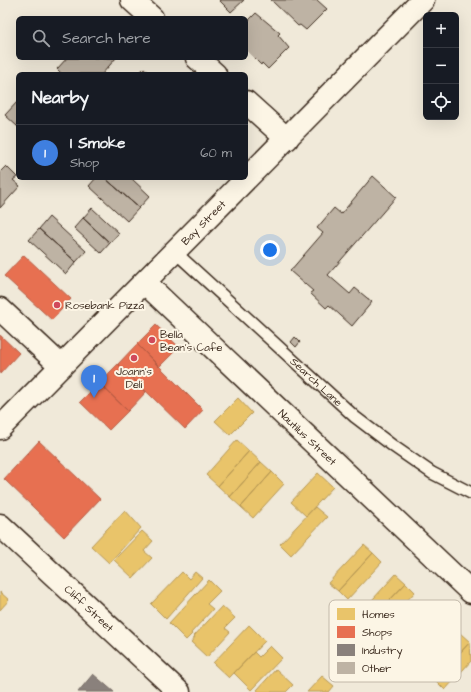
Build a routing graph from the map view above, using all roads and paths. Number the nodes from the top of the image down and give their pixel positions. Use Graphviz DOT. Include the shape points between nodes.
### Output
graph roads {
  1 [pos="132,0"];
  2 [pos="423,0"];
  3 [pos="150,16"];
  4 [pos="199,60"];
  5 [pos="213,72"];
  6 [pos="248,104"];
  7 [pos="287,139"];
  8 [pos="248,178"];
  9 [pos="246,180"];
  10 [pos="175,252"];
  11 [pos="145,283"];
  12 [pos="0,309"];
  13 [pos="61,366"];
  14 [pos="0,428"];
  15 [pos="471,493"];
  16 [pos="0,525"];
  17 [pos="471,592"];
  18 [pos="179,692"];
  1 -- 3 [label="street"];
  2 -- 7 [label="street, Bay Street"];
  4 -- 5 [label="street"];
  6 -- 7 [label="street"];
  7 -- 8 [label="street, Bay Street"];
  9 -- 10 [label="street, Bay Street"];
  10 -- 11 [label="street, Bay Street"];
  10 -- 15 [label="lane, Search Lane" via="354,417 432,473"];
  11 -- 13 [label="street, Bay Street"];
  11 -- 17 [label="street, Nautilus Street"];
  12 -- 13 [label="street"];
  13 -- 14 [label="street, Bay Street"];
  16 -- 18 [label="street, Cliff Street"];
}
